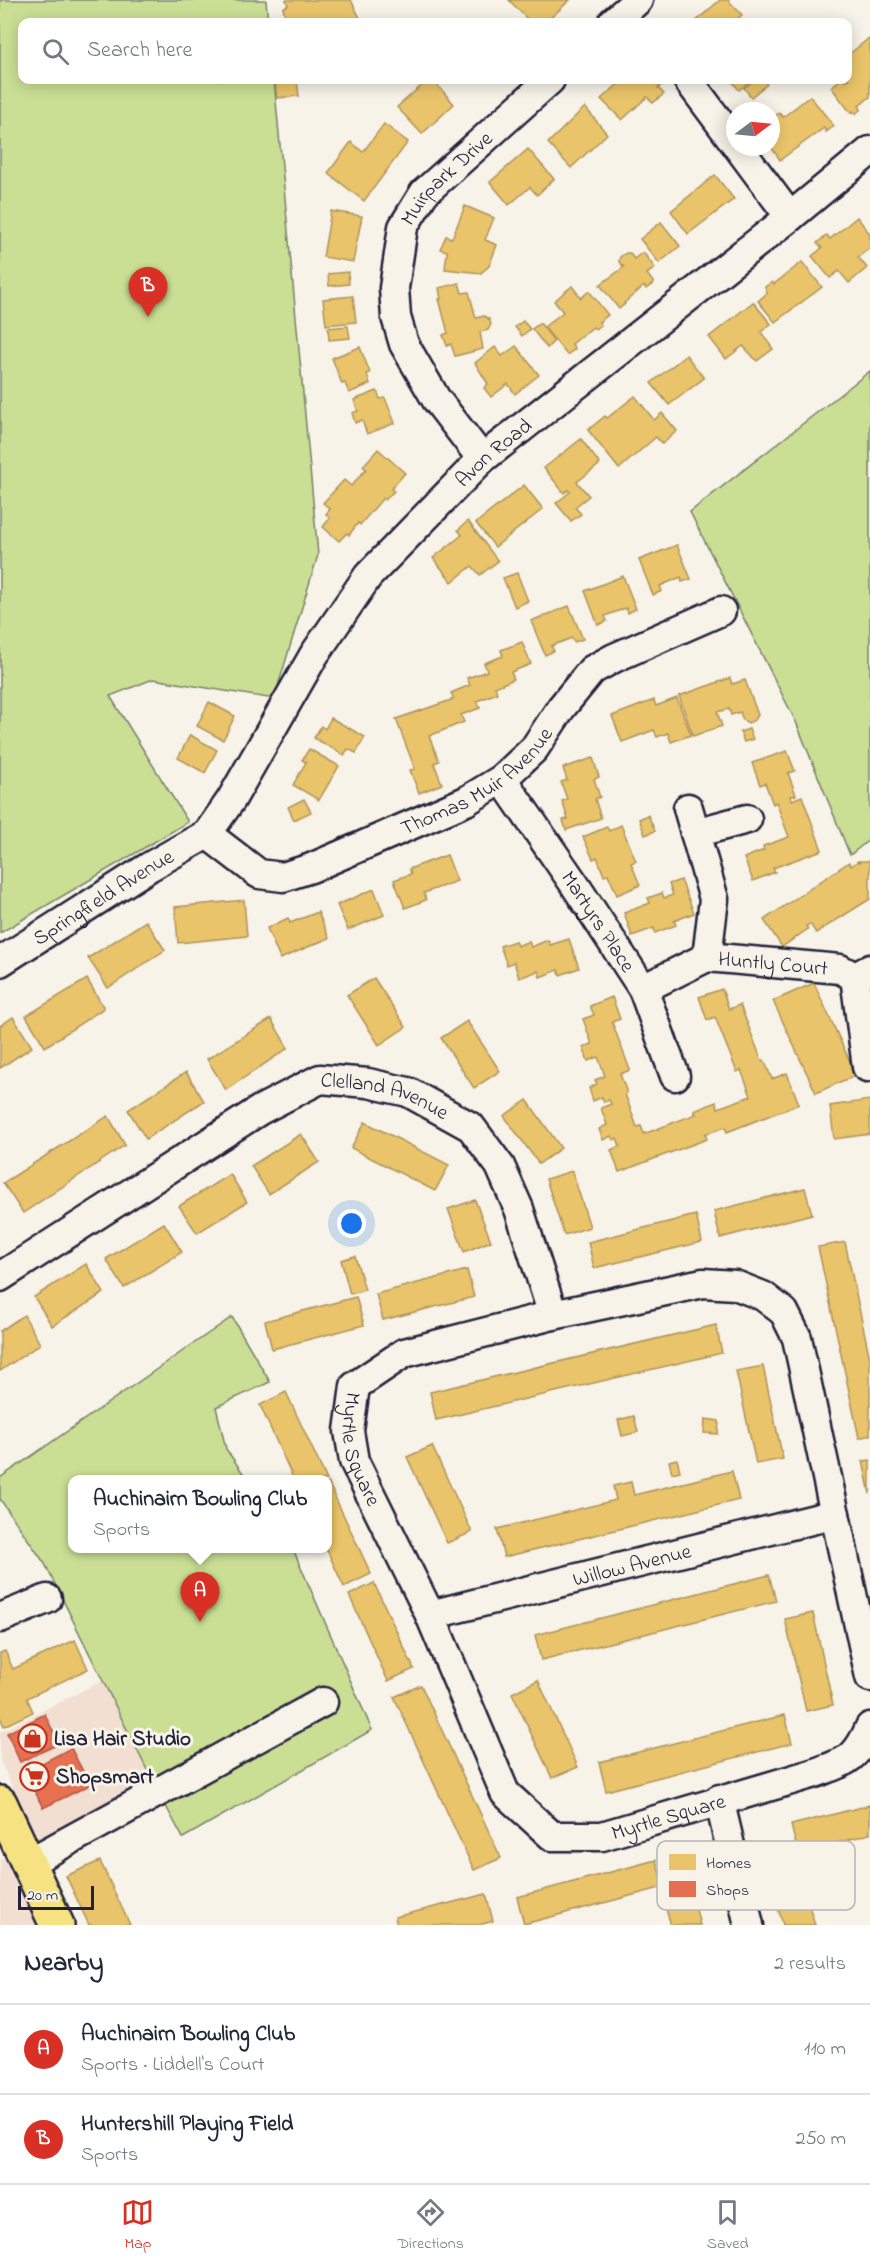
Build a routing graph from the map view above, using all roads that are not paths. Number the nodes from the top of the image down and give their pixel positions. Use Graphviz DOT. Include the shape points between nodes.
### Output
graph roads {
  1 [pos="546,84"];
  2 [pos="691,84"];
  3 [pos="726,131"];
  4 [pos="870,151"];
  5 [pos="745,156"];
  6 [pos="790,218"];
  7 [pos="482,459"];
  8 [pos="721,611"];
  9 [pos="502,779"];
  10 [pos="747,819"];
  11 [pos="207,834"];
  12 [pos="707,957"];
  13 [pos="0,962"];
  14 [pos="863,973"];
  15 [pos="643,989"];
  16 [pos="867,1067"];
  17 [pos="675,1076"];
  18 [pos="0,1277"];
  19 [pos="553,1315"];
  20 [pos="835,1515"];
  21 [pos="47,1599"];
  22 [pos="430,1615"];
  23 [pos="0,1618"];
  24 [pos="870,1677"];
  25 [pos="323,1702"];
  26 [pos="870,1727"];
  27 [pos="719,1800"];
  28 [pos="0,1803"];
  29 [pos="729,1841"];
  30 [pos="28,1863"];
  31 [pos="745,1910"];
  32 [pos="57,1925"];
  33 [pos="749,1925"];
  1 -- 7 [label="street, Muirpark Drive" via="424,193 403,227 394,288 396,317 404,344 436,399"];
  2 -- 3 [label="street"];
  4 -- 6 [label="street, Avon Road"];
  5 -- 6 [label="street"];
  6 -- 7 [label="street, Avon Road"];
  7 -- 11 [label="street, Avon Road" via="368,576 314,654 231,800"];
  8 -- 9 [label="street, Thomas Muir Avenue" via="592,670 534,749"];
  9 -- 11 [label="street, Thomas Muir Avenue" via="466,801 283,877 259,874"];
  9 -- 15 [label="street, Martyrs Place"];
  10 -- 12 [label="street, Huntly Court" via="692,820 714,899"];
  11 -- 13 [label="street, Springfield Avenue"];
  12 -- 14 [label="street, Huntly Court"];
  12 -- 15 [label="street, Huntly Court"];
  14 -- 16 [label="street"];
  15 -- 17 [label="street, Martyrs Place"];
  18 -- 19 [label="street, Clelland Avenue" via="260,1110 320,1079 368,1083 408,1092 471,1127 500,1166 519,1209"];
  19 -- 20 [label="street, Myrtle Square" via="703,1283 735,1285 763,1296 784,1312 797,1338"];
  19 -- 22 [label="street, Myrtle Square" via="404,1353 355,1386 349,1431 354,1461"];
  20 -- 22 [label="street, Willow Avenue"];
  20 -- 24 [label="street, Myrtle Square"];
  21 -- 23 [label="street"];
  22 -- 27 [label="street, Myrtle Square" via="505,1793 552,1836 602,1836"];
  25 -- 30 [label="street"];
  26 -- 27 [label="street, Myrtle Square" via="861,1749 844,1762"];
  27 -- 29 [label="street"];
  28 -- 30 [label="main road"];
  30 -- 32 [label="main road"];
  31 -- 33 [label="street"];
}
